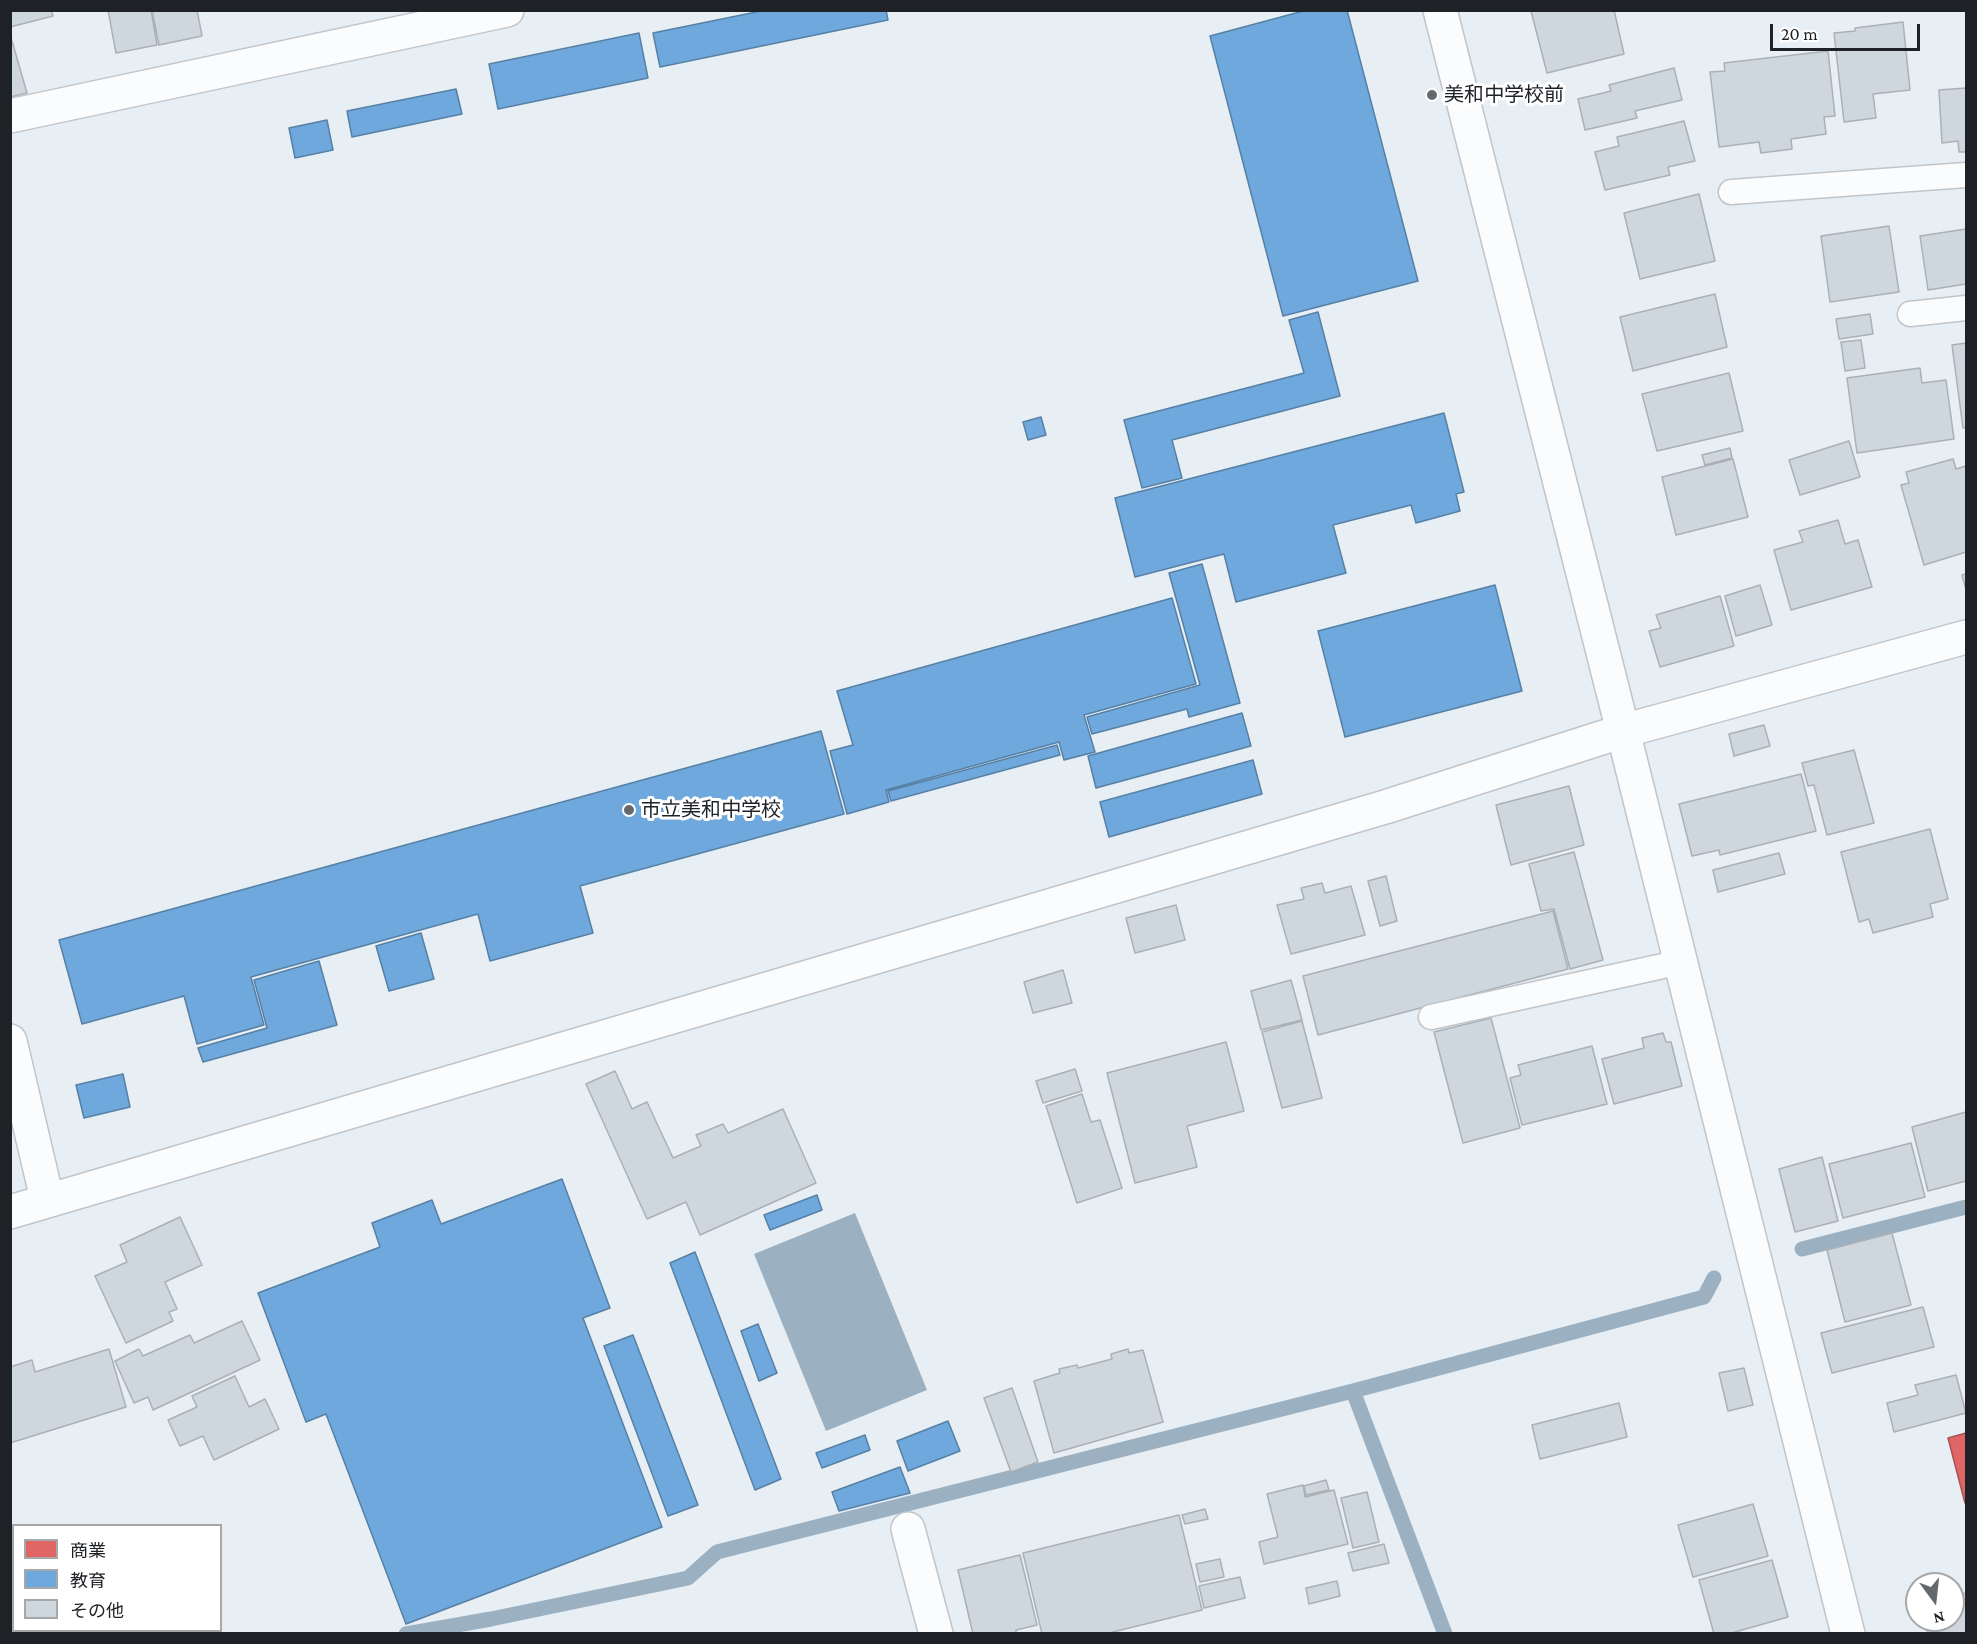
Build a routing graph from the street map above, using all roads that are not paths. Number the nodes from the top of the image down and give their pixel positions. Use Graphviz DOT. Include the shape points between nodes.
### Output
graph roads {
  1 [pos="507,10"];
  2 [pos="1440,10"];
  3 [pos="10,116"];
  4 [pos="1966,176"];
  5 [pos="1731,192"];
  6 [pos="1966,308"];
  7 [pos="1910,314"];
  8 [pos="1966,637"];
  9 [pos="1623,731"];
  10 [pos="1681,962"];
  11 [pos="1431,1017"];
  12 [pos="10,1041"];
  13 [pos="17,1100"];
  14 [pos="47,1199"];
  15 [pos="10,1212"];
  16 [pos="908,1529"];
  17 [pos="936,1634"];
  18 [pos="1848,1634"];
  1 -- 3 [label="street"];
  2 -- 9 [label="street"];
  4 -- 5 [label="lane"];
  6 -- 7 [label="lane"];
  8 -- 9 [label="street"];
  9 -- 10 [label="street"];
  9 -- 14 [label="street" via="1386,807"];
  10 -- 11 [label="lane"];
  10 -- 18 [label="street"];
  12 -- 13 [label="street"];
  13 -- 14 [label="street"];
  14 -- 15 [label="street"];
  16 -- 17 [label="street"];
}
